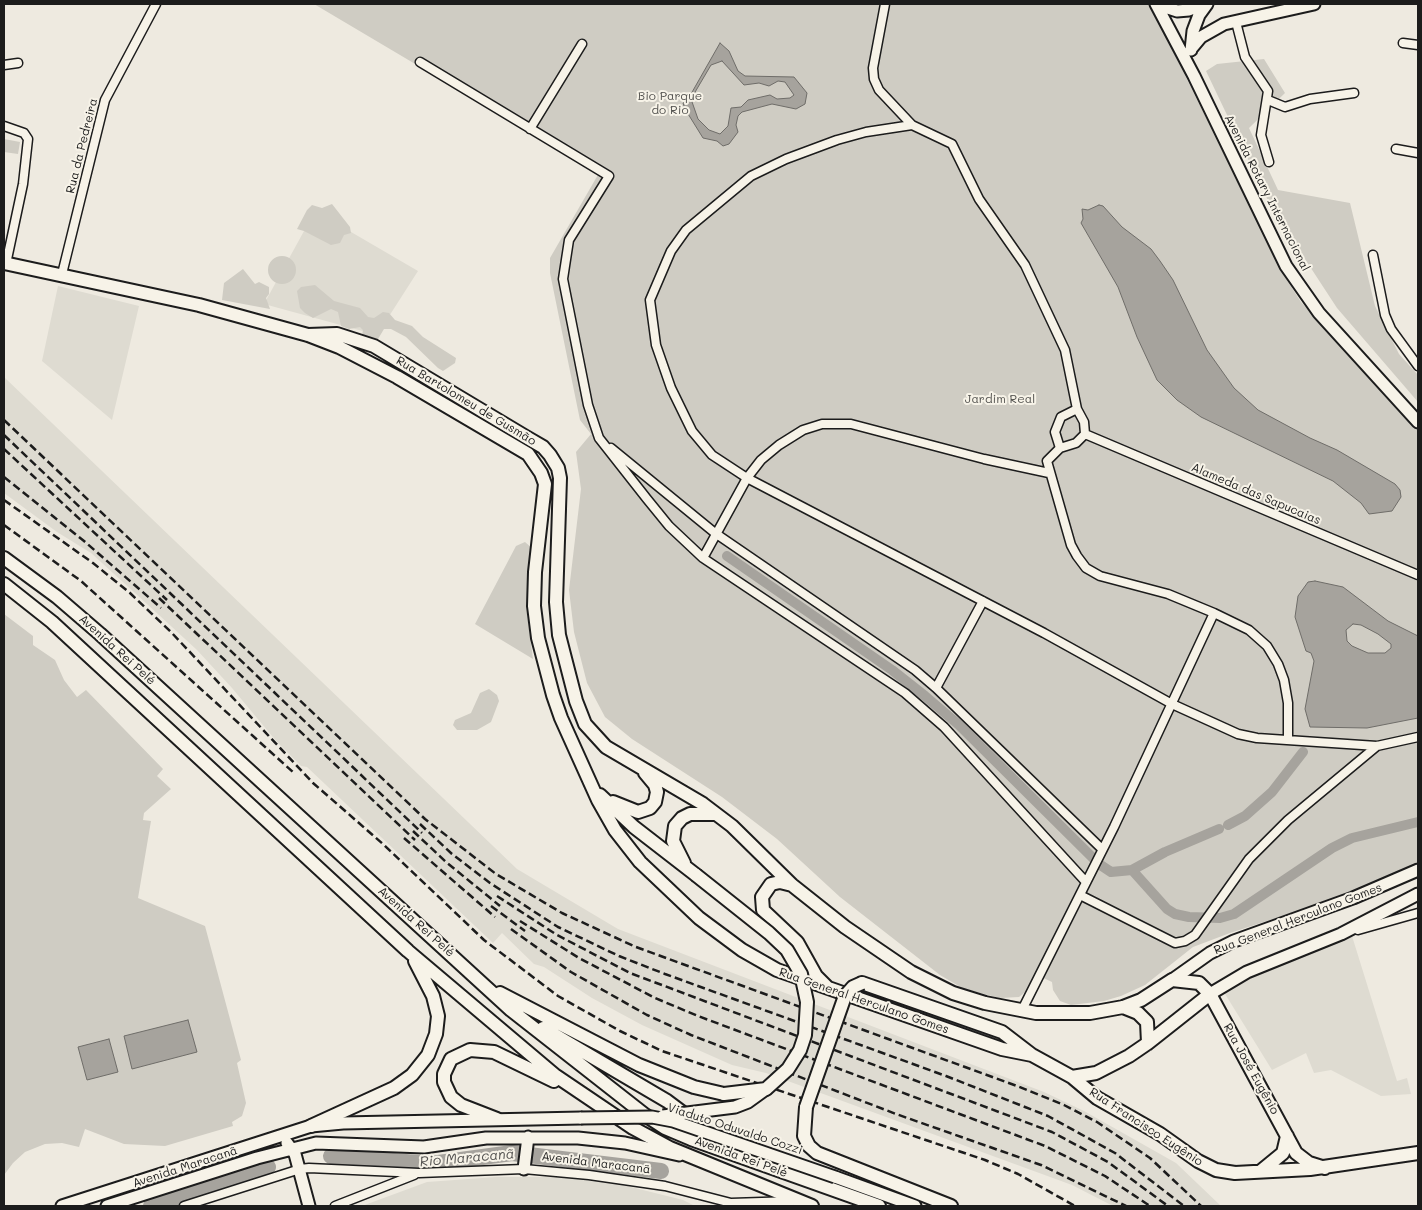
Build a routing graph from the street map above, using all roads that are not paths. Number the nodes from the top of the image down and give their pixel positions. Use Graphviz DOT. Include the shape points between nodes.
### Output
graph roads {
  1 [pos="156,4"];
  2 [pos="885,4"];
  3 [pos="1156,4"];
  4 [pos="1205,4"];
  5 [pos="1314,4"];
  6 [pos="1236,22"];
  7 [pos="1403,43"];
  8 [pos="582,44"];
  9 [pos="1418,45"];
  10 [pos="1191,49"];
  11 [pos="420,62"];
  12 [pos="18,63"];
  13 [pos="4,65"];
  14 [pos="1194,76"];
  15 [pos="1354,93"];
  16 [pos="1268,100"];
  17 [pos="912,125"];
  18 [pos="4,126"];
  19 [pos="530,129"];
  20 [pos="1396,149"];
  21 [pos="1418,153"];
  22 [pos="1269,162"];
  23 [pos="1373,255"];
  24 [pos="5,264"];
  25 [pos="62,274"];
  26 [pos="308,335"];
  27 [pos="1418,366"];
  28 [pos="473,405"];
  29 [pos="453,409"];
  30 [pos="1077,409"];
  31 [pos="1418,422"];
  32 [pos="1085,434"];
  33 [pos="599,438"];
  34 [pos="1060,448"];
  35 [pos="1049,473"];
  36 [pos="747,478"];
  37 [pos="715,533"];
  38 [pos="4,558"];
  39 [pos="702,558"];
  40 [pos="1418,575"];
  41 [pos="4,584"];
  42 [pos="983,601"];
  43 [pos="1214,613"];
  44 [pos="559,635"];
  45 [pos="538,638"];
  46 [pos="936,688"];
  47 [pos="1172,704"];
  48 [pos="1418,737"];
  49 [pos="1288,739"];
  50 [pos="1377,746"];
  51 [pos="639,767"];
  52 [pos="593,788"];
  53 [pos="716,814"];
  54 [pos="1101,853"];
  55 [pos="1418,870"];
  56 [pos="692,872"];
  57 [pos="1086,882"];
  58 [pos="792,885"];
  59 [pos="1418,894"];
  60 [pos="1080,895"];
  61 [pos="1418,913"];
  62 [pos="1341,934"];
  63 [pos="408,951"];
  64 [pos="1172,980"];
  65 [pos="486,986"];
  66 [pos="829,989"];
  67 [pos="1210,994"];
  68 [pos="1123,1007"];
  69 [pos="511,1010"];
  70 [pos="1022,1010"];
  71 [pos="1148,1043"];
  72 [pos="1032,1055"];
  73 [pos="1072,1077"];
  74 [pos="766,1089"];
  75 [pos="577,1091"];
  76 [pos="652,1117"];
  77 [pos="497,1119"];
  78 [pos="420,1123"];
  79 [pos="311,1126"];
  80 [pos="1287,1136"];
  81 [pos="271,1139"];
  82 [pos="527,1143"];
  83 [pos="292,1148"];
  84 [pos="716,1149"];
  85 [pos="1418,1153"];
  86 [pos="687,1156"];
  87 [pos="524,1165"];
  88 [pos="1326,1168"];
  89 [pos="300,1169"];
  90 [pos="1261,1171"];
  91 [pos="419,1173"];
  92 [pos="844,1194"];
  93 [pos="797,1200"];
  94 [pos="62,1206"];
  95 [pos="107,1206"];
  96 [pos="184,1206"];
  97 [pos="309,1206"];
  98 [pos="335,1206"];
  99 [pos="812,1206"];
  100 [pos="860,1206"];
  101 [pos="879,1206"];
  102 [pos="916,1206"];
  103 [pos="951,1206"];
  1 -- 25 [label="street, Rua da Pedreira" via="104,100"];
  2 -- 17 [label="street" via="873,68 874,79 879,90"];
  3 -- 4 [label="main road" via="1177,11"];
  3 -- 14 [label="main road, Avenida Rotary Internacional"];
  4 -- 10 [label="main road" via="1193,31"];
  5 -- 6 [label="main road"];
  6 -- 10 [label="main road" via="1211,30"];
  6 -- 16 [label="street" via="1245,57 1268,91"];
  7 -- 9 [label="street"];
  8 -- 19 [label="street"];
  10 -- 14 [label="main road"];
  11 -- 19 [label="street"];
  12 -- 13 [label="street"];
  14 -- 31 [label="main road, Avenida Rotary Internacional" via="1290,273 1319,313"];
  15 -- 16 [label="street" via="1310,99 1285,107"];
  16 -- 22 [label="street" via="1261,135"];
  17 -- 30 [label="street" via="952,144 979,199 1025,265 1066,350"];
  17 -- 36 [label="street" via="837,140 751,176 686,230 671,251 650,300 656,345 671,388 692,431 712,455"];
  18 -- 24 [label="street" via="24,133 28,139 23,184"];
  19 -- 33 [label="street" via="609,176 569,240 563,279 588,405"];
  20 -- 21 [label="street"];
  23 -- 27 [label="street" via="1390,329"];
  24 -- 25 [label="main road, Rua Bartolomeu de Gusmão"];
  25 -- 26 [label="main road, Rua Bartolomeu de Gusmão" via="199,305"];
  26 -- 28 [label="main road, Rua Bartolomeu de Gusmão" via="337,334 374,346"];
  26 -- 29 [label="main road, Rua Bartolomeu de Gusmão" via="364,359"];
  28 -- 29 [label="main road"];
  28 -- 44 [label="main road, Rua Bartolomeu de Gusmão" via="542,447 558,468 556,602"];
  29 -- 45 [label="main road, Rua Bartolomeu de Gusmão" via="528,454 541,473 545,484 534,606"];
  30 -- 32 [label="street" via="1084,422"];
  30 -- 34 [label="street" via="1061,417 1055,432"];
  32 -- 34 [label="street" via="1076,443"];
  32 -- 40 [label="street, Alameda das Sapucaias"];
  33 -- 37 [label="street"];
  33 -- 39 [label="street" via="669,526"];
  34 -- 35 [label="street" via="1047,460"];
  35 -- 36 [label="street" via="851,424 822,424 803,430 779,445"];
  35 -- 43 [label="street" via="1070,545 1086,568 1100,576 1168,594"];
  36 -- 37 [label="street"];
  36 -- 42 [label="street"];
  37 -- 39 [label="street"];
  37 -- 46 [label="street"];
  38 -- 65 [label="main road, Avenida Rei Pelé" via="100,634"];
  39 -- 57 [label="street" via="904,693 944,727"];
  41 -- 63 [label="main road, Avenida Rei Pelé" via="52,622"];
  42 -- 46 [label="street"];
  42 -- 47 [label="street"];
  43 -- 47 [label="street"];
  43 -- 49 [label="street" via="1249,630 1266,646 1278,664 1288,703"];
  44 -- 45 [label="main road"];
  44 -- 51 [label="main road, Rua Bartolomeu de Gusmão" via="585,724 606,746"];
  45 -- 52 [label="main road, Rua Bartolomeu de Gusmão" via="561,718"];
  46 -- 54 [label="street"];
  47 -- 49 [label="street" via="1238,734"];
  47 -- 54 [label="street"];
  48 -- 50 [label="street"];
  49 -- 50 [label="street"];
  50 -- 60 [label="street" via="1288,820 1249,859 1195,934 1185,941 1175,943"];
  51 -- 52 [label="main road" via="653,782 657,792 654,802 646,810 627,809"];
  51 -- 53 [label="main road, Rua General Herculano Gomes"];
  52 -- 56 [label="main road" via="634,827"];
  52 -- 66 [label="main road, Rua General Herculano Gomes" via="627,846 699,918 768,966"];
  53 -- 56 [label="main road" via="690,814 675,826 673,841"];
  53 -- 58 [label="main road, Rua General Herculano Gomes"];
  54 -- 57 [label="street"];
  55 -- 64 [label="main road, Rua General Herculano Gomes" via="1234,941 1210,953"];
  56 -- 74 [label="main road, bridge" via="779,941 793,957 805,983 808,1017 800,1050 788,1069"];
  57 -- 60 [label="street"];
  58 -- 66 [label="main road" via="771,884 762,897 763,910 797,942 816,976"];
  58 -- 70 [label="main road, Rua General Herculano Gomes" via="865,942 927,982 966,998"];
  59 -- 62 [label="main road, Rua General Herculano Gomes"];
  60 -- 70 [label="street"];
  61 -- 62 [label="street"];
  62 -- 67 [label="main road, Rua General Herculano Gomes" via="1260,965"];
  63 -- 75 [label="main road, Avenida Rei Pelé" via="535,1060"];
  63 -- 79 [label="main road" via="436,1005 438,1025 431,1050 406,1080"];
  64 -- 67 [label="main road, Rua José Eugênio" via="1193,980"];
  64 -- 68 [label="main road, Rua General Herculano Gomes" via="1141,1000"];
  65 -- 69 [label="main road, Avenida Rei Pelé"];
  65 -- 74 [label="main road, bridge" via="627,1059 694,1088 724,1094"];
  66 -- 72 [label="main road, Rua General Herculano Gomes" via="1002,1049"];
  67 -- 71 [label="main road, Rua General Herculano Gomes"];
  67 -- 80 [label="main road, Rua José Eugênio"];
  68 -- 70 [label="main road, Rua General Herculano Gomes" via="1090,1013 1044,1014"];
  68 -- 71 [label="main road" via="1138,1013 1147,1022"];
  69 -- 84 [label="main road, Avenida Rei Pelé" via="656,1123"];
  69 -- 84 [label="main road" via="667,1101 683,1113"];
  71 -- 73 [label="main road, Rua General Herculano Gomes" via="1096,1073"];
  72 -- 73 [label="main road, Rua Francisco Eugênio"];
  72 -- 103 [label="main road, bridge" via="1005,1034 868,985 856,985 845,996 806,1107 804,1136 809,1146 817,1153"];
  73 -- 90 [label="main road, Rua Francisco Eugênio" via="1097,1098 1160,1134 1205,1166 1228,1172"];
  74 -- 76 [label="main road, bridge" via="735,1107"];
  75 -- 77 [label="main road" via="494,1052 470,1050 451,1059 444,1074 451,1097 461,1105"];
  75 -- 86 [label="main road, Avenida Rei Pelé" via="633,1128"];
  76 -- 77 [label="main road, Viaduto Oduvaldo Cozzi, bridge"];
  76 -- 102 [label="main road, Viaduto Oduvaldo Cozzi, bridge" via="690,1126"];
  77 -- 78 [label="main road, Viaduto Oduvaldo Cozzi"];
  78 -- 79 [label="main road, Avenida Maracanã"];
  79 -- 81 [label="main road, Avenida Maracanã"];
  80 -- 88 [label="main road, Rua José Eugênio" via="1300,1157"];
  80 -- 90 [label="main road" via="1280,1156"];
  81 -- 83 [label="main road" via="280,1140"];
  81 -- 94 [label="main road, Avenida Maracanã"];
  82 -- 83 [label="main road, Avenida Maracanã" via="486,1138 424,1147 316,1143"];
  82 -- 86 [label="main road, Avenida Maracanã" via="607,1140"];
  82 -- 87 [label="main road"];
  83 -- 89 [label="main road"];
  83 -- 95 [label="main road, Avenida Maracanã"];
  84 -- 92 [label="main road, Avenida Rei Pelé"];
  85 -- 88 [label="main road, Rua Francisco Eugênio"];
  86 -- 93 [label="main road, Avenida Rei Pelé"];
  87 -- 91 [label="street, Avenida Maracanã"];
  87 -- 93 [label="street, Avenida Maracanã" via="665,1186 731,1203"];
  88 -- 90 [label="main road, Rua Francisco Eugênio"];
  89 -- 91 [label="street, Avenida Maracanã"];
  89 -- 96 [label="street, Avenida Maracanã"];
  89 -- 97 [label="main road"];
  91 -- 98 [label="street"];
  92 -- 100 [label="main road"];
  92 -- 101 [label="main road, Avenida Rei Pelé"];
  93 -- 99 [label="main road, Avenida Rei Pelé"];
}
